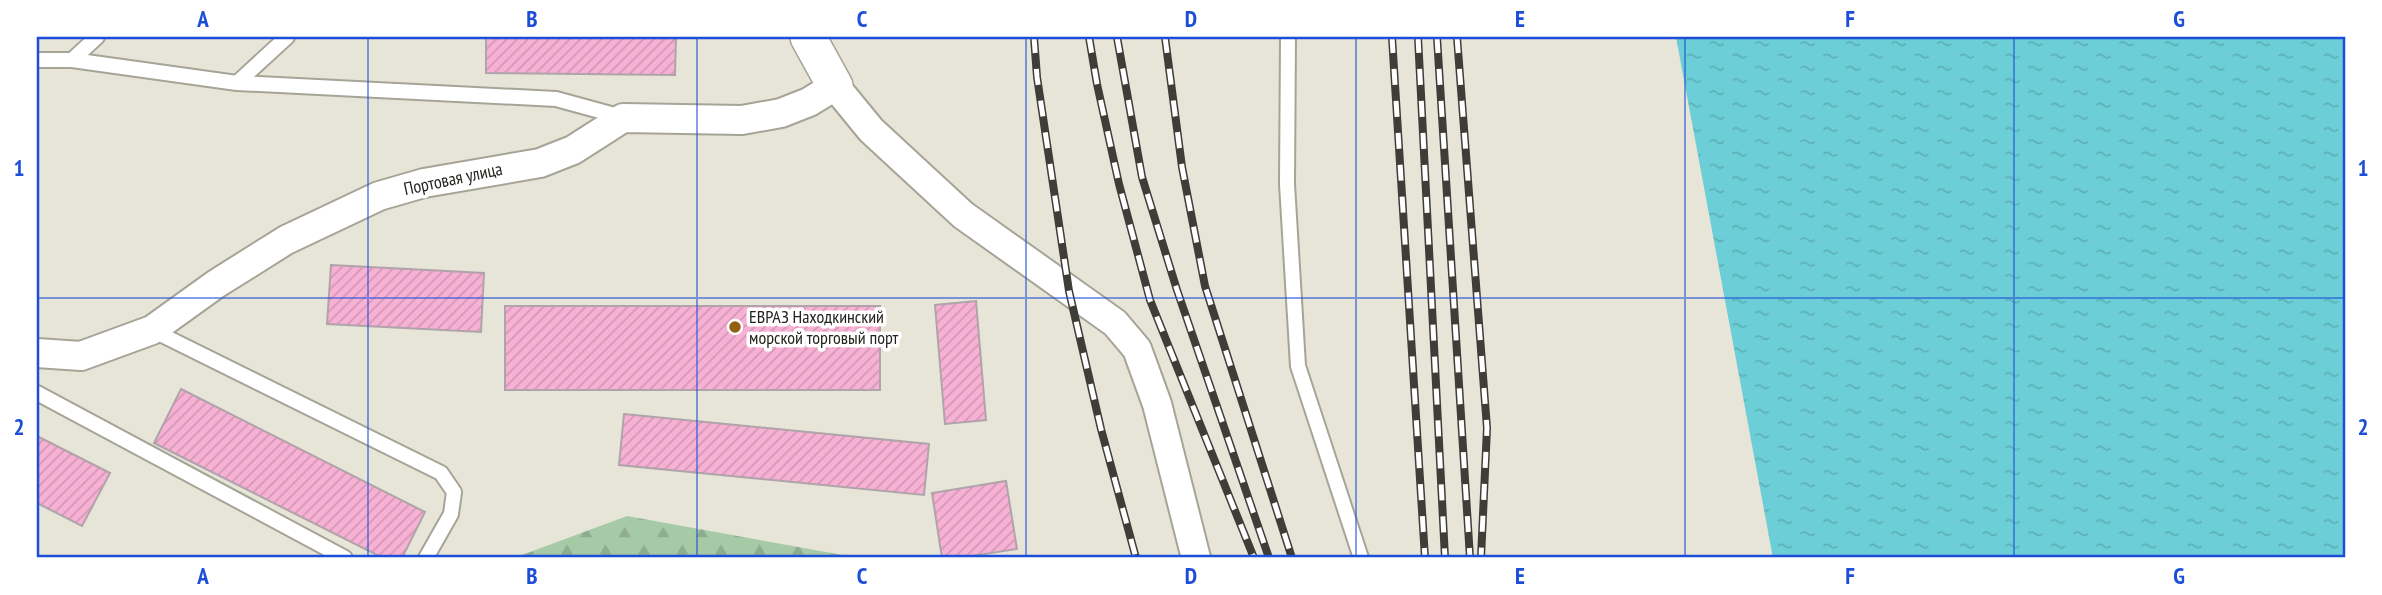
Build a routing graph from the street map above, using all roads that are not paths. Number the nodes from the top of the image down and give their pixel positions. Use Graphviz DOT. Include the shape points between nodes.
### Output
graph roads {
  1 [pos="97,37"];
  2 [pos="287,37"];
  3 [pos="808,37"];
  4 [pos="1289,37"];
  5 [pos="37,60"];
  6 [pos="72,60"];
  7 [pos="237,83"];
  8 [pos="835,86"];
  9 [pos="623,118"];
  10 [pos="152,330"];
  11 [pos="37,353"];
  12 [pos="37,393"];
  13 [pos="345,558"];
  14 [pos="426,558"];
  15 [pos="1196,558"];
  16 [pos="1361,558"];
  1 -- 6 [label="lane"];
  2 -- 7 [label="lane"];
  3 -- 8 [label="street"];
  4 -- 16 [label="lane" via="1287,184 1298,366"];
  5 -- 6 [label="lane"];
  6 -- 7 [label="lane"];
  7 -- 9 [label="lane" via="556,99"];
  8 -- 9 [label="street" via="781,113 742,120"];
  8 -- 15 [label="street" via="871,130 962,215 1115,323 1137,348 1157,404"];
  9 -- 10 [label="street, Портовая улица" via="573,150 540,163 424,183 379,196 286,240"];
  10 -- 11 [label="street, Портовая улица" via="81,356"];
  10 -- 14 [label="lane" via="441,473 454,492 451,514"];
  12 -- 13 [label="lane"];
}
